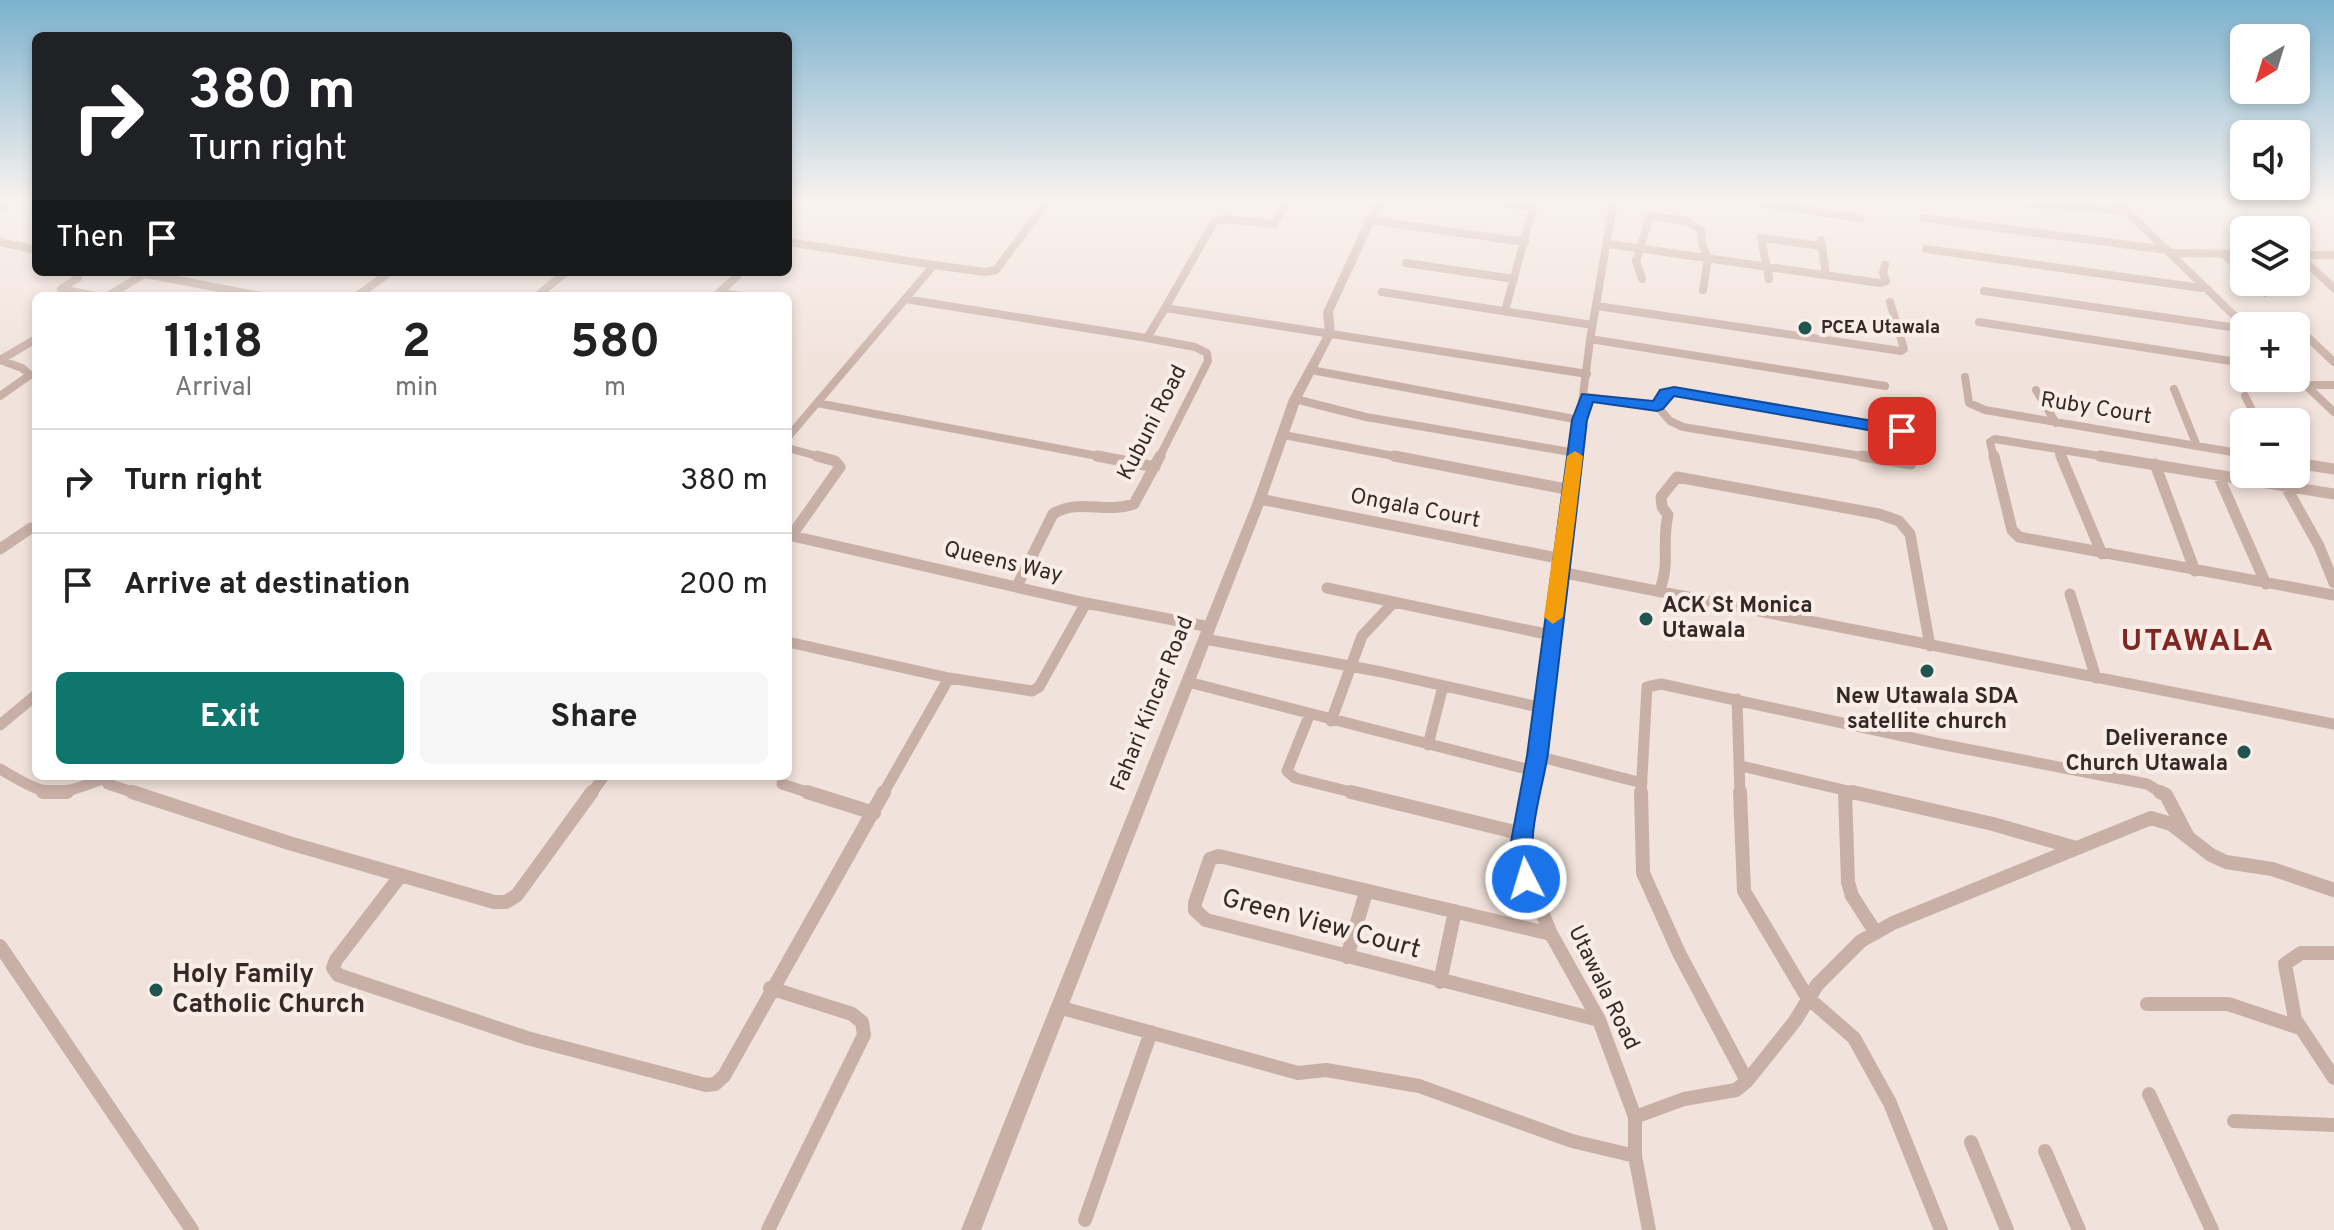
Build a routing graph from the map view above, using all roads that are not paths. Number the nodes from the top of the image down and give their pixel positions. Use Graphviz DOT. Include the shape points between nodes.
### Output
graph roads {
  1 [pos="879,256"];
  2 [pos="1006,256"];
  3 [pos="1194,256"];
  4 [pos="1355,256"];
  5 [pos="1521,256"];
  6 [pos="1607,256"];
  7 [pos="1638,256"];
  8 [pos="1697,256"];
  9 [pos="1765,256"];
  10 [pos="1823,256"];
  11 [pos="1978,256"];
  12 [pos="2173,256"];
  13 [pos="1708,258"];
  14 [pos="1406,263"];
  15 [pos="934,265"];
  16 [pos="1885,265"];
  17 [pos="1767,267"];
  18 [pos="2310,267"];
  19 [pos="1826,275"];
  20 [pos="136,276"];
  21 [pos="156,276"];
  22 [pos="192,276"];
  23 [pos="384,276"];
  24 [pos="561,276"];
  25 [pos="737,276"];
  26 [pos="78,278"];
  27 [pos="1514,279"];
  28 [pos="1642,279"];
  29 [pos="1769,279"];
  30 [pos="183,281"];
  31 [pos="2201,288"];
  32 [pos="2334,288"];
  33 [pos="1703,290"];
  34 [pos="1984,291"];
  35 [pos="76,292"];
  36 [pos="114,292"];
  37 [pos="240,292"];
  38 [pos="362,292"];
  39 [pos="542,292"];
  40 [pos="720,292"];
  41 [pos="1382,292"];
  42 [pos="905,299"];
  43 [pos="1890,302"];
  44 [pos="1597,306"];
  45 [pos="1165,308"];
  46 [pos="1505,311"];
  47 [pos="2230,314"];
  48 [pos="1979,322"];
  49 [pos="1592,325"];
  50 [pos="2230,325"];
  51 [pos="1330,333"];
  52 [pos="1147,338"];
  53 [pos="1590,339"];
  54 [pos="2310,340"];
  55 [pos="32,341"];
  56 [pos="0,360"];
  57 [pos="2230,361"];
  58 [pos="2334,362"];
  59 [pos="1311,370"];
  60 [pos="1587,374"];
  61 [pos="1965,377"];
  62 [pos="2310,385"];
  63 [pos="2334,385"];
  64 [pos="1885,386"];
  65 [pos="2174,389"];
  66 [pos="2036,390"];
  67 [pos="2310,390"];
  68 [pos="0,396"];
  69 [pos="2245,396"];
  70 [pos="1587,397"];
  71 [pos="1295,399"];
  72 [pos="817,403"];
  73 [pos="1657,406"];
  74 [pos="2251,408"];
  75 [pos="2334,412"];
  76 [pos="1580,420"];
  77 [pos="2056,423"];
  78 [pos="792,432"];
  79 [pos="1284,435"];
  80 [pos="2197,446"];
  81 [pos="792,449"];
  82 [pos="2058,450"];
  83 [pos="2230,452"];
  84 [pos="1576,453"];
  85 [pos="2155,464"];
  86 [pos="2310,465"];
  87 [pos="1155,467"];
  88 [pos="2334,469"];
  89 [pos="2218,475"];
  90 [pos="2230,477"];
  91 [pos="2287,488"];
  92 [pos="2293,488"];
  93 [pos="1571,490"];
  94 [pos="2334,494"];
  95 [pos="1260,499"];
  96 [pos="32,528"];
  97 [pos="792,532"];
  98 [pos="792,535"];
  99 [pos="2319,546"];
  100 [pos="0,549"];
  101 [pos="2334,549"];
  102 [pos="2102,554"];
  103 [pos="1562,559"];
  104 [pos="2195,571"];
  105 [pos="1560,572"];
  106 [pos="2334,583"];
  107 [pos="2266,584"];
  108 [pos="1017,586"];
  109 [pos="1327,588"];
  110 [pos="1659,592"];
  111 [pos="2070,594"];
  112 [pos="2334,595"];
  113 [pos="1394,602"];
  114 [pos="1086,603"];
  115 [pos="1208,633"];
  116 [pos="1551,635"];
  117 [pos="792,643"];
  118 [pos="1930,646"];
  119 [pos="1352,666"];
  120 [pos="949,678"];
  121 [pos="2096,678"];
  122 [pos="1188,682"];
  123 [pos="1443,686"];
  124 [pos="32,698"];
  125 [pos="1737,699"];
  126 [pos="1543,708"];
  127 [pos="1309,716"];
  128 [pos="1331,721"];
  129 [pos="2334,724"];
  130 [pos="0,725"];
  131 [pos="1428,745"];
  132 [pos="1536,763"];
  133 [pos="1741,766"];
  134 [pos="0,769"];
  135 [pos="96,780"];
  136 [pos="105,780"];
  137 [pos="601,780"];
  138 [pos="1642,783"];
  139 [pos="782,784"];
  140 [pos="1845,792"];
  141 [pos="874,813"];
  142 [pos="1523,834"];
  143 [pos="2188,837"];
  144 [pos="2076,848"];
  145 [pos="401,875"];
  146 [pos="2334,890"];
  147 [pos="1366,892"];
  148 [pos="1455,911"];
  149 [pos="1876,933"];
  150 [pos="1551,934"];
  151 [pos="0,946"];
  152 [pos="2334,953"];
  153 [pos="1347,957"];
  154 [pos="1440,982"];
  155 [pos="770,988"];
  156 [pos="1807,997"];
  157 [pos="2147,1004"];
  158 [pos="1058,1007"];
  159 [pos="1599,1020"];
  160 [pos="2300,1028"];
  161 [pos="1151,1032"];
  162 [pos="2326,1058"];
  163 [pos="2334,1078"];
  164 [pos="1747,1081"];
  165 [pos="2149,1094"];
  166 [pos="1635,1117"];
  167 [pos="2234,1121"];
  168 [pos="2334,1125"];
  169 [pos="1971,1142"];
  170 [pos="2045,1151"];
  171 [pos="1635,1156"];
  172 [pos="1085,1220"];
  173 [pos="192,1230"];
  174 [pos="768,1230"];
  175 [pos="971,1230"];
  176 [pos="1649,1230"];
  177 [pos="1941,1230"];
  178 [pos="2007,1230"];
  179 [pos="2079,1230"];
  180 [pos="2212,1230"];
  1 -- 15 [label="street"];
  2 -- 15 [label="street" via="996,270 985,272"];
  3 -- 45 [label="street"];
  4 -- 51 [label="street, Fahari Kincar Road" via="1328,312"];
  5 -- 27 [label="street"];
  6 -- 44 [label="street, Utawala Road"];
  7 -- 28 [label="street"];
  8 -- 13 [label="street"];
  9 -- 17 [label="street"];
  10 -- 19 [label="street"];
  11 -- 31 [label="street"];
  12 -- 31 [label="street"];
  13 -- 17 [label="street"];
  13 -- 33 [label="street"];
  14 -- 27 [label="street"];
  15 -- 42 [label="street"];
  16 -- 19 [label="street" via="1885,283"];
  17 -- 19 [label="street"];
  17 -- 29 [label="street"];
  18 -- 32 [label="street"];
  20 -- 36 [label="street"];
  21 -- 30 [label="street"];
  22 -- 30 [label="street"];
  23 -- 38 [label="street"];
  24 -- 39 [label="street"];
  25 -- 40 [label="street"];
  26 -- 35 [label="street" via="61,289"];
  27 -- 46 [label="street"];
  30 -- 37 [label="street"];
  31 -- 47 [label="street"];
  34 -- 50 [label="street"];
  41 -- 46 [label="street"];
  42 -- 52 [label="street"];
  42 -- 72 [label="street"];
  43 -- 44 [label="street" via="1901,351"];
  44 -- 49 [label="street, Utawala Road"];
  45 -- 51 [label="street"];
  45 -- 52 [label="street"];
  46 -- 49 [label="street"];
  48 -- 57 [label="street"];
  49 -- 53 [label="street, Utawala Road"];
  51 -- 59 [label="street, Fahari Kincar Road"];
  51 -- 60 [label="street"];
  52 -- 87 [label="street, Kubuni Road" via="1195,347 1207,353 1208,361"];
  53 -- 60 [label="street, Utawala Road"];
  53 -- 64 [label="street"];
  54 -- 58 [label="street"];
  55 -- 56 [label="street"];
  56 -- 68 [label="street" via="30,375"];
  59 -- 71 [label="street, Fahari Kincar Road"];
  59 -- 76 [label="street"];
  60 -- 70 [label="street, Utawala Road"];
  61 -- 77 [label="street, Ruby Court" via="1969,403"];
  62 -- 63 [label="street"];
  65 -- 80 [label="street"];
  66 -- 77 [label="street"];
  67 -- 75 [label="street"];
  69 -- 74 [label="street"];
  70 -- 73 [label="street"];
  70 -- 76 [label="street, Utawala Road"];
  71 -- 79 [label="street, Fahari Kincar Road"];
  71 -- 84 [label="street" via="1366,417"];
  72 -- 78 [label="street"];
  72 -- 87 [label="street"];
  73 -- 73 [label="street" via="1683,427 1911,464 1906,434 1894,429 1674,392 1665,394"];
  76 -- 84 [label="street, Utawala Road"];
  77 -- 80 [label="street, Ruby Court"];
  79 -- 93 [label="street"];
  79 -- 95 [label="street, Fahari Kincar Road"];
  80 -- 83 [label="street, Ruby Court"];
  81 -- 97 [label="street" via="840,467"];
  82 -- 85 [label="street"];
  82 -- 102 [label="street"];
  82 -- 102 [label="street" via="1991,439 2012,530 2027,540"];
  84 -- 93 [label="street, Utawala Road"];
  85 -- 89 [label="street"];
  85 -- 104 [label="street"];
  86 -- 88 [label="street"];
  87 -- 108 [label="street, Kubuni Road" via="1128,508 1073,506 1053,514"];
  89 -- 90 [label="street"];
  89 -- 107 [label="street"];
  91 -- 99 [label="street"];
  92 -- 94 [label="street"];
  93 -- 103 [label="street, Utawala Road"];
  95 -- 103 [label="street, Ongala Court"];
  95 -- 115 [label="street, Fahari Kincar Road"];
  96 -- 100 [label="street"];
  98 -- 108 [label="street, Queens Way"];
  99 -- 101 [label="street"];
  99 -- 106 [label="street"];
  102 -- 104 [label="street"];
  103 -- 105 [label="street, Utawala Road"];
  104 -- 107 [label="street"];
  105 -- 110 [label="street"];
  105 -- 116 [label="street, Utawala Road"];
  107 -- 112 [label="street"];
  108 -- 114 [label="street, Queens Way"];
  109 -- 113 [label="street"];
  110 -- 118 [label="street"];
  110 -- 118 [label="street" via="1670,564 1668,515 1661,497 1677,477 1879,514 1899,521 1910,534"];
  111 -- 121 [label="street"];
  113 -- 116 [label="street"];
  113 -- 119 [label="street" via="1362,636"];
  114 -- 115 [label="street, Queens Way"];
  114 -- 120 [label="street" via="1032,691"];
  115 -- 119 [label="street, Queens Way"];
  115 -- 122 [label="street, Fahari Kincar Road"];
  116 -- 126 [label="street, Utawala Road"];
  117 -- 120 [label="street"];
  118 -- 121 [label="street"];
  119 -- 123 [label="street, Queens Way"];
  119 -- 128 [label="street"];
  120 -- 141 [label="street"];
  121 -- 129 [label="street"];
  122 -- 127 [label="street"];
  122 -- 158 [label="street, Fahari Kincar Road"];
  123 -- 126 [label="street, Queens Way"];
  123 -- 131 [label="street"];
  124 -- 130 [label="street"];
  125 -- 133 [label="street"];
  125 -- 138 [label="street" via="1661,684 1647,687"];
  125 -- 143 [label="street" via="2147,784 2166,795"];
  126 -- 132 [label="street, Utawala Road"];
  127 -- 128 [label="street"];
  127 -- 142 [label="street" via="1287,771 1295,778"];
  128 -- 131 [label="street"];
  131 -- 132 [label="street"];
  132 -- 138 [label="street"];
  132 -- 142 [label="street, Utawala Road"];
  133 -- 140 [label="street"];
  133 -- 156 [label="street" via="1744,891"];
  134 -- 135 [label="street" via="48,796"];
  136 -- 145 [label="street"];
  137 -- 145 [label="street" via="517,895 506,902"];
  138 -- 164 [label="street" via="1647,885"];
  139 -- 141 [label="street"];
  140 -- 144 [label="street" via="1976,819"];
  140 -- 149 [label="street" via="1848,882"];
  141 -- 155 [label="street"];
  142 -- 150 [label="street, Utawala Road" via="1521,862"];
  143 -- 144 [label="street" via="2151,818"];
  143 -- 146 [label="street" via="2226,862 2272,869"];
  144 -- 149 [label="street"];
  145 -- 155 [label="street" via="336,960 333,968 338,975 527,1038 715,1084"];
  147 -- 148 [label="street, Green View Court"];
  147 -- 153 [label="street"];
  147 -- 153 [label="street, Green View Court" via="1214,856 1195,903 1206,920"];
  148 -- 150 [label="street, Green View Court"];
  148 -- 154 [label="street"];
  149 -- 156 [label="street" via="1861,941"];
  150 -- 159 [label="street, Utawala Road"];
  151 -- 173 [label="street"];
  152 -- 160 [label="street" via="2293,955 2285,964"];
  153 -- 154 [label="street, Green View Court"];
  154 -- 159 [label="street, Green View Court"];
  155 -- 174 [label="street" via="852,1014 862,1022 864,1035"];
  156 -- 164 [label="street" via="1795,1021"];
  156 -- 177 [label="street" via="1854,1038 1872,1069"];
  157 -- 160 [label="street" via="2228,1004"];
  158 -- 161 [label="street"];
  158 -- 175 [label="street, Fahari Kincar Road"];
  159 -- 166 [label="street, Utawala Road"];
  160 -- 162 [label="street"];
  161 -- 171 [label="street" via="1298,1073 1326,1070 1419,1086 1572,1141"];
  161 -- 172 [label="street"];
  162 -- 163 [label="street"];
  164 -- 166 [label="street" via="1736,1090 1684,1099"];
  165 -- 180 [label="street"];
  166 -- 171 [label="street, Utawala Road"];
  167 -- 168 [label="street"];
  169 -- 178 [label="street"];
  170 -- 179 [label="street"];
  171 -- 176 [label="street, Utawala Road"];
}
